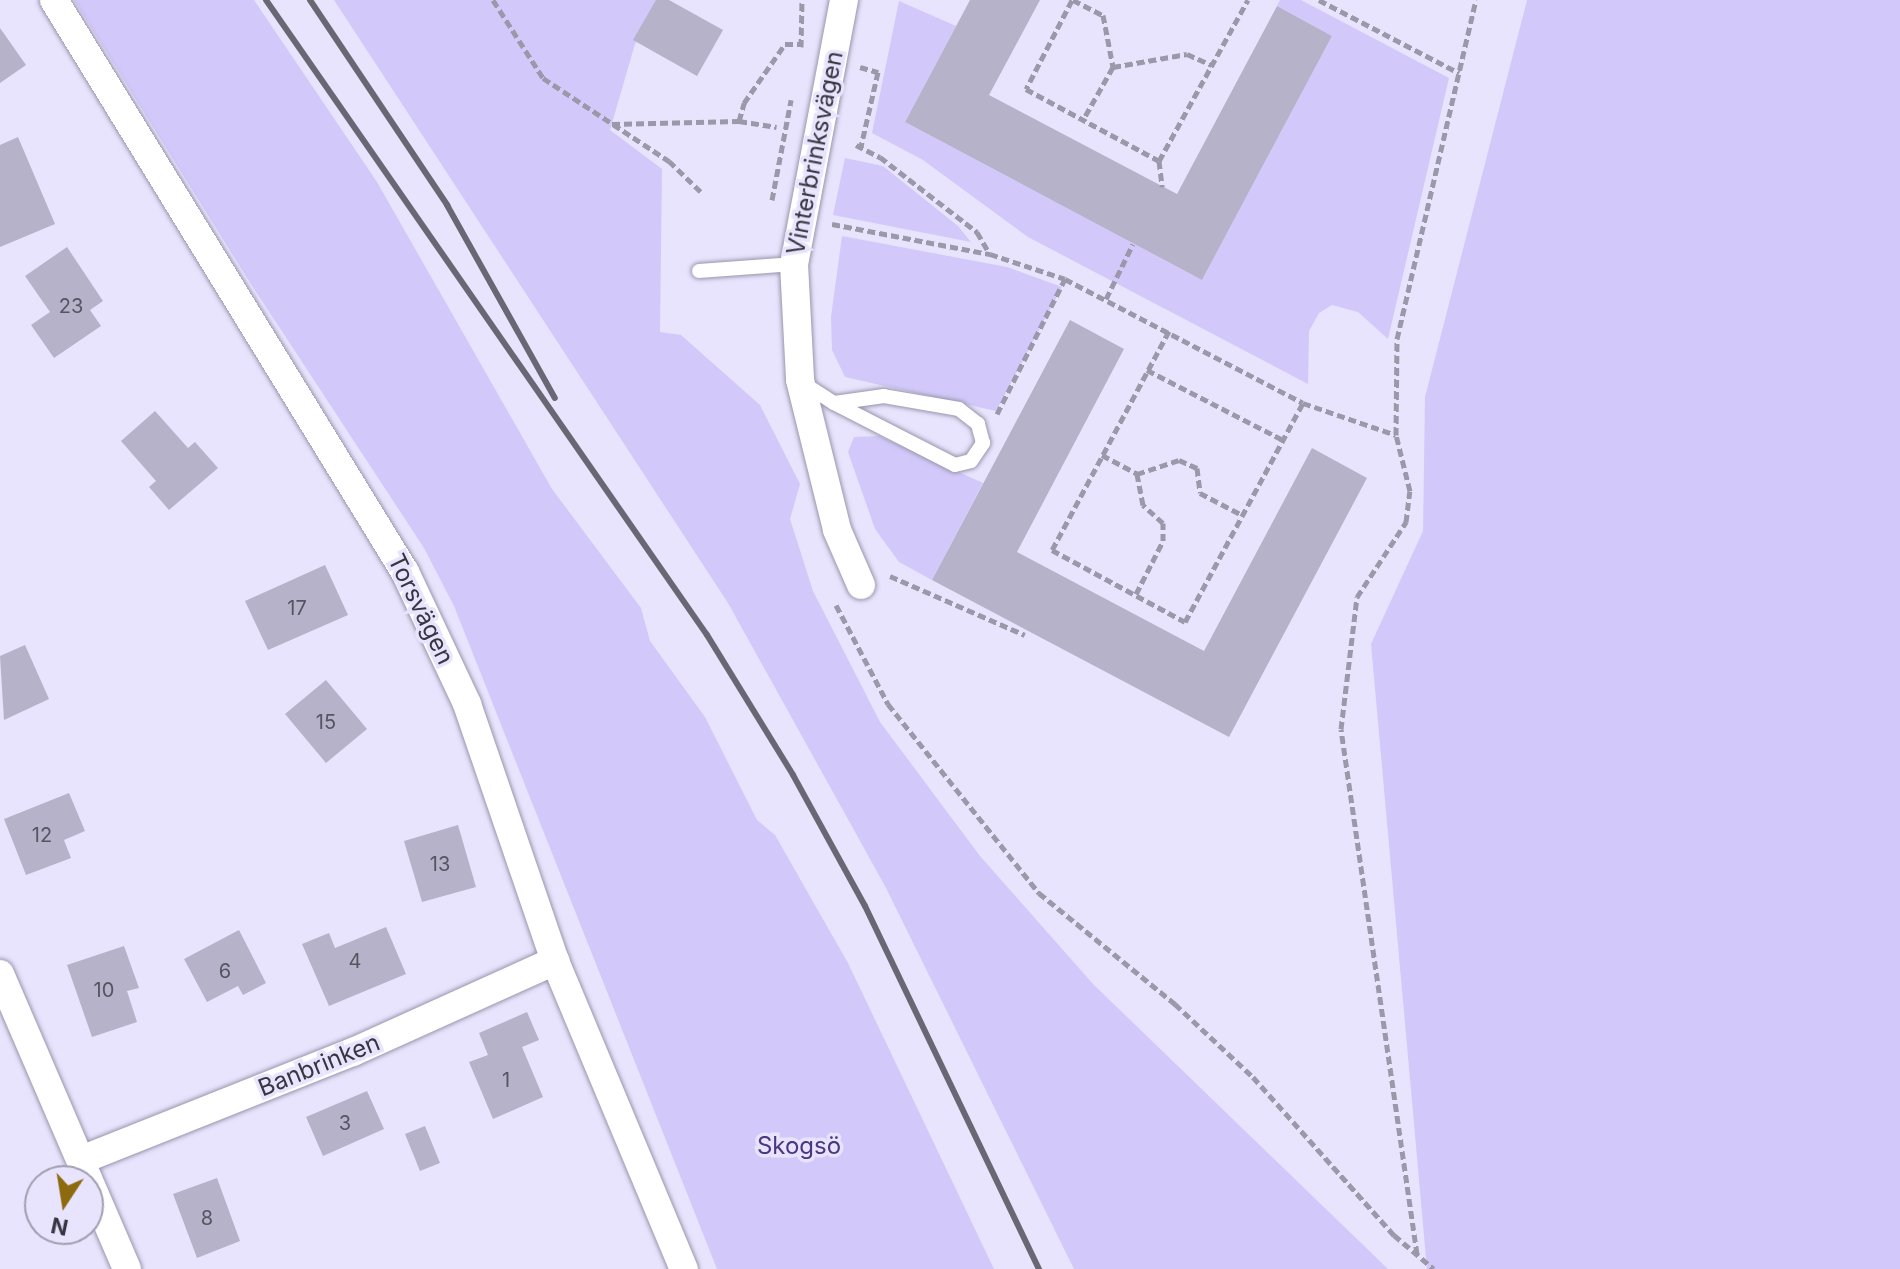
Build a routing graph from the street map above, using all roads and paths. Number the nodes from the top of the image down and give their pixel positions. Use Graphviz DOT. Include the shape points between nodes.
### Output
graph roads {
  1 [pos="54,0"];
  2 [pos="493,0"];
  3 [pos="802,0"];
  4 [pos="844,0"];
  5 [pos="1073,0"];
  6 [pos="1247,0"];
  7 [pos="1319,0"];
  8 [pos="1476,0"];
  9 [pos="1212,65"];
  10 [pos="855,66"];
  11 [pos="1113,67"];
  12 [pos="1459,73"];
  13 [pos="1083,120"];
  14 [pos="739,121"];
  15 [pos="611,124"];
  16 [pos="777,127"];
  17 [pos="1159,161"];
  18 [pos="1162,187"];
  19 [pos="701,192"];
  20 [pos="826,223"];
  21 [pos="1133,244"];
  22 [pos="990,254"];
  23 [pos="794,264"];
  24 [pos="699,271"];
  25 [pos="1065,279"];
  26 [pos="1106,299"];
  27 [pos="1169,331"];
  28 [pos="1147,370"];
  29 [pos="800,380"];
  30 [pos="834,403"];
  31 [pos="1303,403"];
  32 [pos="1396,435"];
  33 [pos="1283,440"];
  34 [pos="983,443"];
  35 [pos="1102,455"];
  36 [pos="1137,474"];
  37 [pos="1242,515"];
  38 [pos="889,576"];
  39 [pos="861,585"];
  40 [pos="1136,594"];
  41 [pos="833,599"];
  42 [pos="1025,635"];
  43 [pos="555,961"];
  44 [pos="0,974"];
  45 [pos="81,1160"];
  46 [pos="1417,1255"];
  47 [pos="127,1269"];
  48 [pos="684,1269"];
  49 [pos="1434,1269"];
  1 -- 43 [label="street, Torsvägen" via="405,572 467,704"];
  2 -- 15 [label="path" via="543,78"];
  3 -- 14 [label="path" via="802,44 785,44 744,103"];
  4 -- 23 [label="street, Vinterbrinksvägen"];
  5 -- 11 [label="path" via="1103,15"];
  5 -- 13 [label="path" via="1026,89"];
  6 -- 9 [label="path"];
  7 -- 12 [label="path"];
  8 -- 12 [label="path"];
  9 -- 11 [label="path" via="1187,54"];
  9 -- 17 [label="path"];
  10 -- 22 [label="path" via="878,72 858,145 977,232"];
  11 -- 13 [label="path"];
  12 -- 32 [label="path" via="1397,339"];
  13 -- 17 [label="path"];
  14 -- 15 [label="path"];
  14 -- 16 [label="path"];
  15 -- 19 [label="path" via="669,161"];
  17 -- 18 [label="path"];
  20 -- 22 [label="path"];
  21 -- 26 [label="path"];
  22 -- 25 [label="path"];
  23 -- 24 [label="lane"];
  23 -- 29 [label="street, Vinterbrinksvägen"];
  25 -- 26 [label="path"];
  25 -- 34 [label="path"];
  26 -- 27 [label="path"];
  27 -- 28 [label="path"];
  27 -- 31 [label="path"];
  28 -- 33 [label="path"];
  28 -- 35 [label="path"];
  29 -- 30 [label="lane"];
  29 -- 39 [label="street, Vinterbrinksvägen" via="837,530"];
  30 -- 34 [label="lane" via="884,396 959,409 978,424"];
  30 -- 34 [label="lane" via="955,465 971,461"];
  31 -- 32 [label="path"];
  31 -- 33 [label="path"];
  32 -- 46 [label="path" via="1410,491 1406,522 1357,597 1341,729"];
  33 -- 37 [label="path"];
  35 -- 36 [label="path"];
  35 -- 40 [label="path" via="1052,550"];
  36 -- 37 [label="path" via="1179,460 1197,468 1200,493"];
  36 -- 40 [label="path" via="1143,505 1163,523 1163,532"];
  37 -- 40 [label="path" via="1185,622"];
  38 -- 42 [label="path"];
  41 -- 46 [label="path" via="888,704 1039,893 1175,1004 1253,1077"];
  43 -- 45 [label="street, Banbrinken" via="353,1052"];
  43 -- 48 [label="street, Torsvägen"];
  44 -- 45 [label="street"];
  45 -- 47 [label="street"];
  46 -- 49 [label="path"];
}
